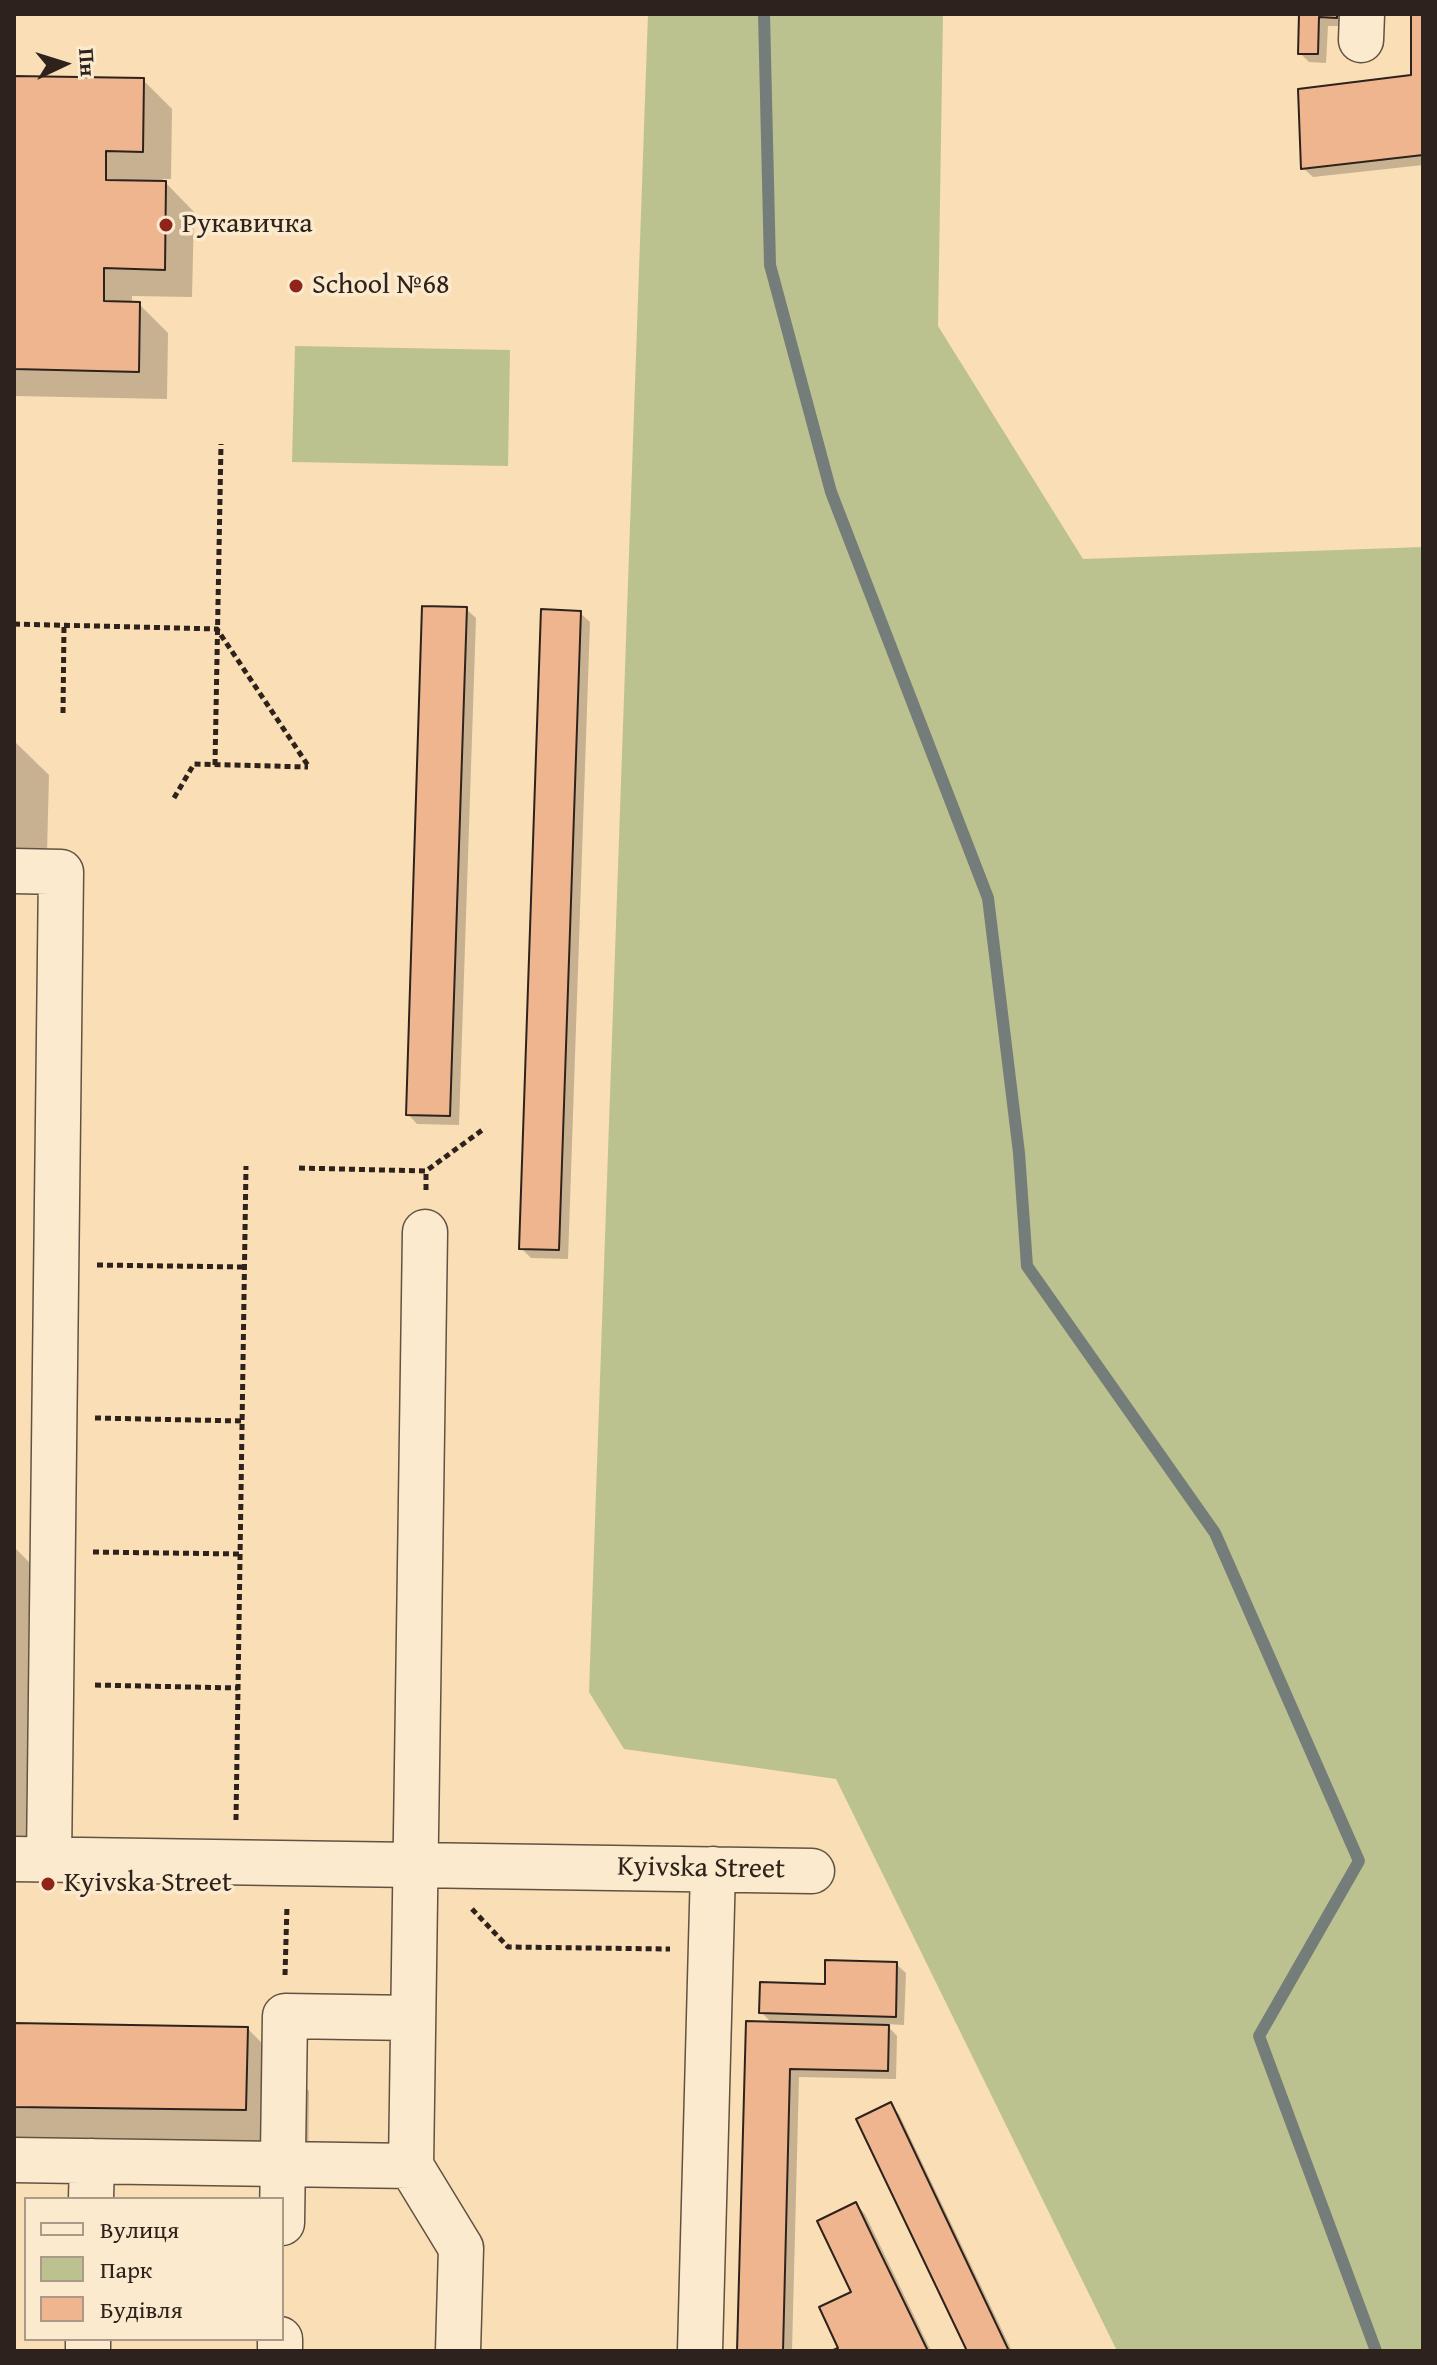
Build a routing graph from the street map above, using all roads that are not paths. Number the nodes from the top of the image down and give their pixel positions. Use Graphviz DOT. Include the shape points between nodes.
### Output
graph roads {
  1 [pos="14,871"];
  2 [pos="425,1232"];
  3 [pos="31,1859"];
  4 [pos="415,1865"];
  5 [pos="713,1869"];
  6 [pos="812,1871"];
  7 [pos="413,2018"];
  8 [pos="14,2160"];
  9 [pos="283,2164"];
  10 [pos="411,2166"];
  11 [pos="91,2180"];
  12 [pos="282,2197"];
  13 [pos="458,2351"];
  14 [pos="700,2351"];
  1 -- 3 [label="street" via="61,872 51,1685"];
  2 -- 4 [label="street"];
  3 -- 4 [label="street, Kyivska Street"];
  4 -- 5 [label="street, Kyivska Street"];
  4 -- 7 [label="street"];
  5 -- 6 [label="street, Kyivska Street"];
  5 -- 14 [label="street"];
  7 -- 9 [label="street" via="285,2016"];
  7 -- 10 [label="street"];
  8 -- 11 [label="street"];
  9 -- 10 [label="street"];
  9 -- 11 [label="street"];
  9 -- 12 [label="street"];
  10 -- 13 [label="street" via="461,2248"];
}
